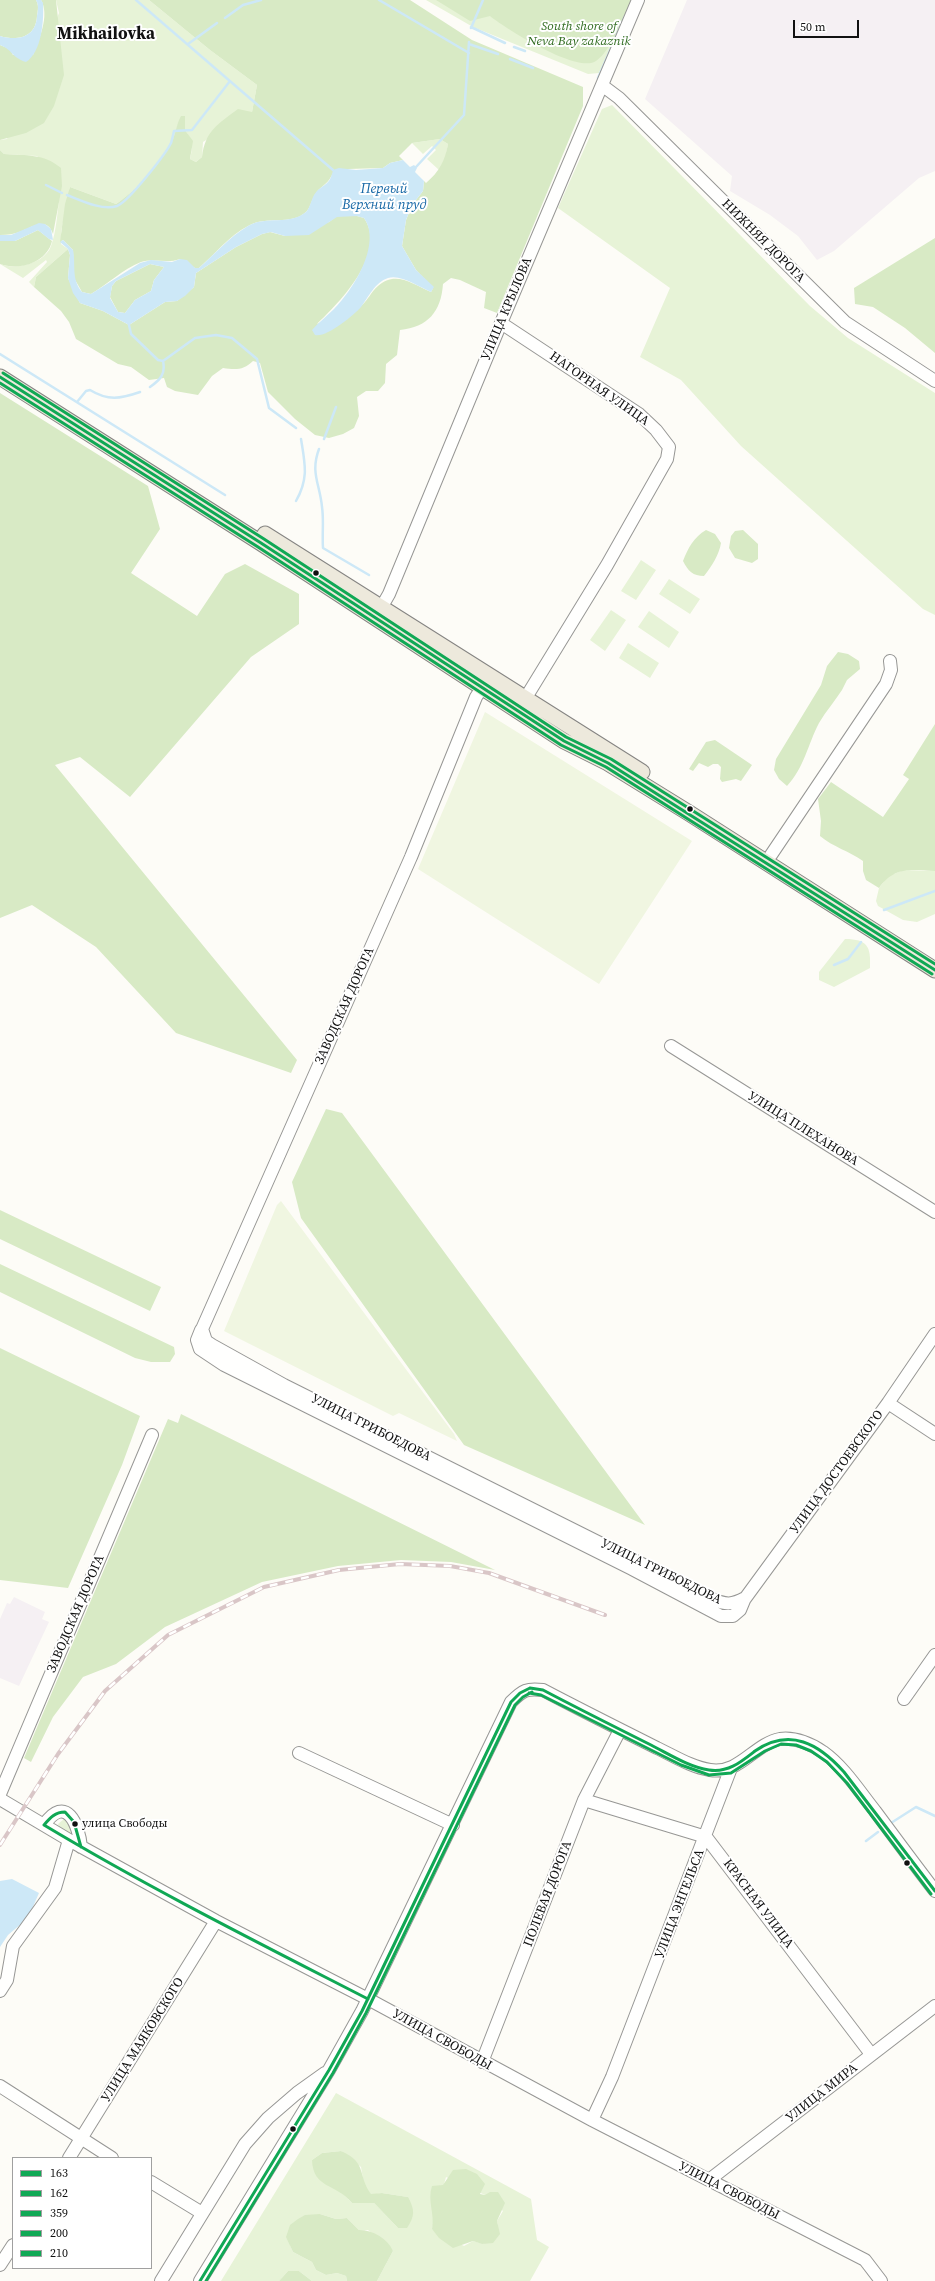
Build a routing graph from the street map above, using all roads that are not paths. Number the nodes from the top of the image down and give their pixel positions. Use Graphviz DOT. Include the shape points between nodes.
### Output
graph roads {
  1 [pos="638,0"];
  2 [pos="603,86"];
  3 [pos="501,323"];
  4 [pos="0,367"];
  5 [pos="0,377"];
  6 [pos="935,381"];
  7 [pos="378,612"];
  8 [pos="890,661"];
  9 [pos="486,682"];
  10 [pos="525,699"];
  11 [pos="771,855"];
  12 [pos="935,959"];
  13 [pos="935,970"];
  14 [pos="671,1046"];
  15 [pos="935,1212"];
  16 [pos="201,1333"];
  17 [pos="935,1334"];
  18 [pos="888,1403"];
  19 [pos="935,1434"];
  20 [pos="152,1435"];
  21 [pos="746,1598"];
  22 [pos="737,1609"];
  23 [pos="935,1655"];
  24 [pos="904,1699"];
  25 [pos="620,1730"];
  26 [pos="299,1753"];
  27 [pos="731,1768"];
  28 [pos="0,1794"];
  29 [pos="0,1799"];
  30 [pos="584,1800"];
  31 [pos="44,1825"];
  32 [pos="453,1825"];
  33 [pos="706,1837"];
  34 [pos="69,1840"];
  35 [pos="82,1847"];
  36 [pos="935,1891"];
  37 [pos="216,1922"];
  38 [pos="0,1992"];
  39 [pos="368,1999"];
  40 [pos="935,2006"];
  41 [pos="871,2054"];
  42 [pos="482,2062"];
  43 [pos="329,2070"];
  44 [pos="0,2086"];
  45 [pos="592,2120"];
  46 [pos="81,2139"];
  47 [pos="70,2157"];
  48 [pos="110,2157"];
  49 [pos="708,2180"];
  50 [pos="152,2183"];
  51 [pos="202,2213"];
  52 [pos="12,2247"];
  53 [pos="0,2265"];
  54 [pos="161,2281"];
  55 [pos="200,2281"];
  56 [pos="882,2281"];
  1 -- 2 [label="street, УЛИЦА КРЫЛОВА"];
  2 -- 3 [label="street, УЛИЦА КРЫЛОВА"];
  2 -- 6 [label="street, НИЖНЯЯ ДОРОГА" via="619,98 845,322"];
  3 -- 7 [label="street, УЛИЦА КРЫЛОВА"];
  3 -- 10 [label="street, НАГОРНАЯ УЛИЦА" via="639,414 669,447 666,459 607,565"];
  4 -- 7 [label="main road"];
  5 -- 7 [label="main road"];
  7 -- 9 [label="main road"];
  8 -- 11 [label="street" via="891,670 886,684"];
  9 -- 10 [label="main road"];
  9 -- 13 [label="main road" via="564,741 608,763"];
  9 -- 16 [label="street, ЗАВОДСКАЯ ДОРОГА" via="473,704 411,857"];
  10 -- 11 [label="main road"];
  11 -- 12 [label="main road"];
  14 -- 15 [label="street, УЛИЦА ПЛЕХАНОВА"];
  16 -- 21 [label="street, УЛИЦА ГРИБОЕДОВА" via="212,1345 284,1385 712,1599 728,1605"];
  17 -- 18 [label="street, УЛИЦА ДОСТОЕВСКОГО"];
  18 -- 19 [label="street"];
  18 -- 21 [label="street, УЛИЦА ДОСТОЕВСКОГО"];
  20 -- 28 [label="street, ЗАВОДСКАЯ ДОРОГА"];
  21 -- 22 [label="street, УЛИЦА ДОСТОЕВСКОГО"];
  23 -- 24 [label="street"];
  25 -- 27 [label="street" via="694,1766 721,1771"];
  25 -- 30 [label="street, ПОЛЕВАЯ ДОРОГА"];
  25 -- 32 [label="street" via="544,1690 530,1688 520,1693 511,1702"];
  26 -- 32 [label="street"];
  27 -- 33 [label="street, УЛИЦА ЭНГЕЛЬСА"];
  27 -- 36 [label="street" via="780,1739 811,1745 833,1761 851,1780"];
  29 -- 31 [label="street, УЛИЦА СВОБОДЫ"];
  30 -- 33 [label="street"];
  30 -- 42 [label="street, ПОЛЕВАЯ ДОРОГА"];
  31 -- 34 [label="street, УЛИЦА СВОБОДЫ"];
  31 -- 35 [label="street" via="53,1815 67,1813 77,1824"];
  32 -- 39 [label="street"];
  33 -- 41 [label="street, КРАСНАЯ УЛИЦА"];
  33 -- 45 [label="street, УЛИЦА ЭНГЕЛЬСА" via="615,2069"];
  34 -- 35 [label="street, УЛИЦА СВОБОДЫ"];
  34 -- 38 [label="street" via="55,1888 13,1946 7,1980"];
  35 -- 37 [label="street, УЛИЦА СВОБОДЫ"];
  37 -- 39 [label="street, УЛИЦА СВОБОДЫ"];
  37 -- 46 [label="street, УЛИЦА МАЯКОВСКОГО"];
  39 -- 42 [label="street, УЛИЦА СВОБОДЫ"];
  39 -- 43 [label="street"];
  40 -- 41 [label="street, УЛИЦА МИРА"];
  41 -- 49 [label="street, УЛИЦА МИРА"];
  42 -- 45 [label="street, УЛИЦА СВОБОДЫ"];
  43 -- 51 [label="street" via="296,2093 268,2118 245,2144"];
  43 -- 55 [label="street"];
  44 -- 46 [label="street"];
  45 -- 49 [label="street, УЛИЦА СВОБОДЫ"];
  46 -- 47 [label="street, УЛИЦА МАЯКОВСКОГО"];
  46 -- 48 [label="street"];
  49 -- 56 [label="street, УЛИЦА СВОБОДЫ" via="866,2260"];
  50 -- 51 [label="street"];
  51 -- 54 [label="street"];
  52 -- 53 [label="street"];
}
